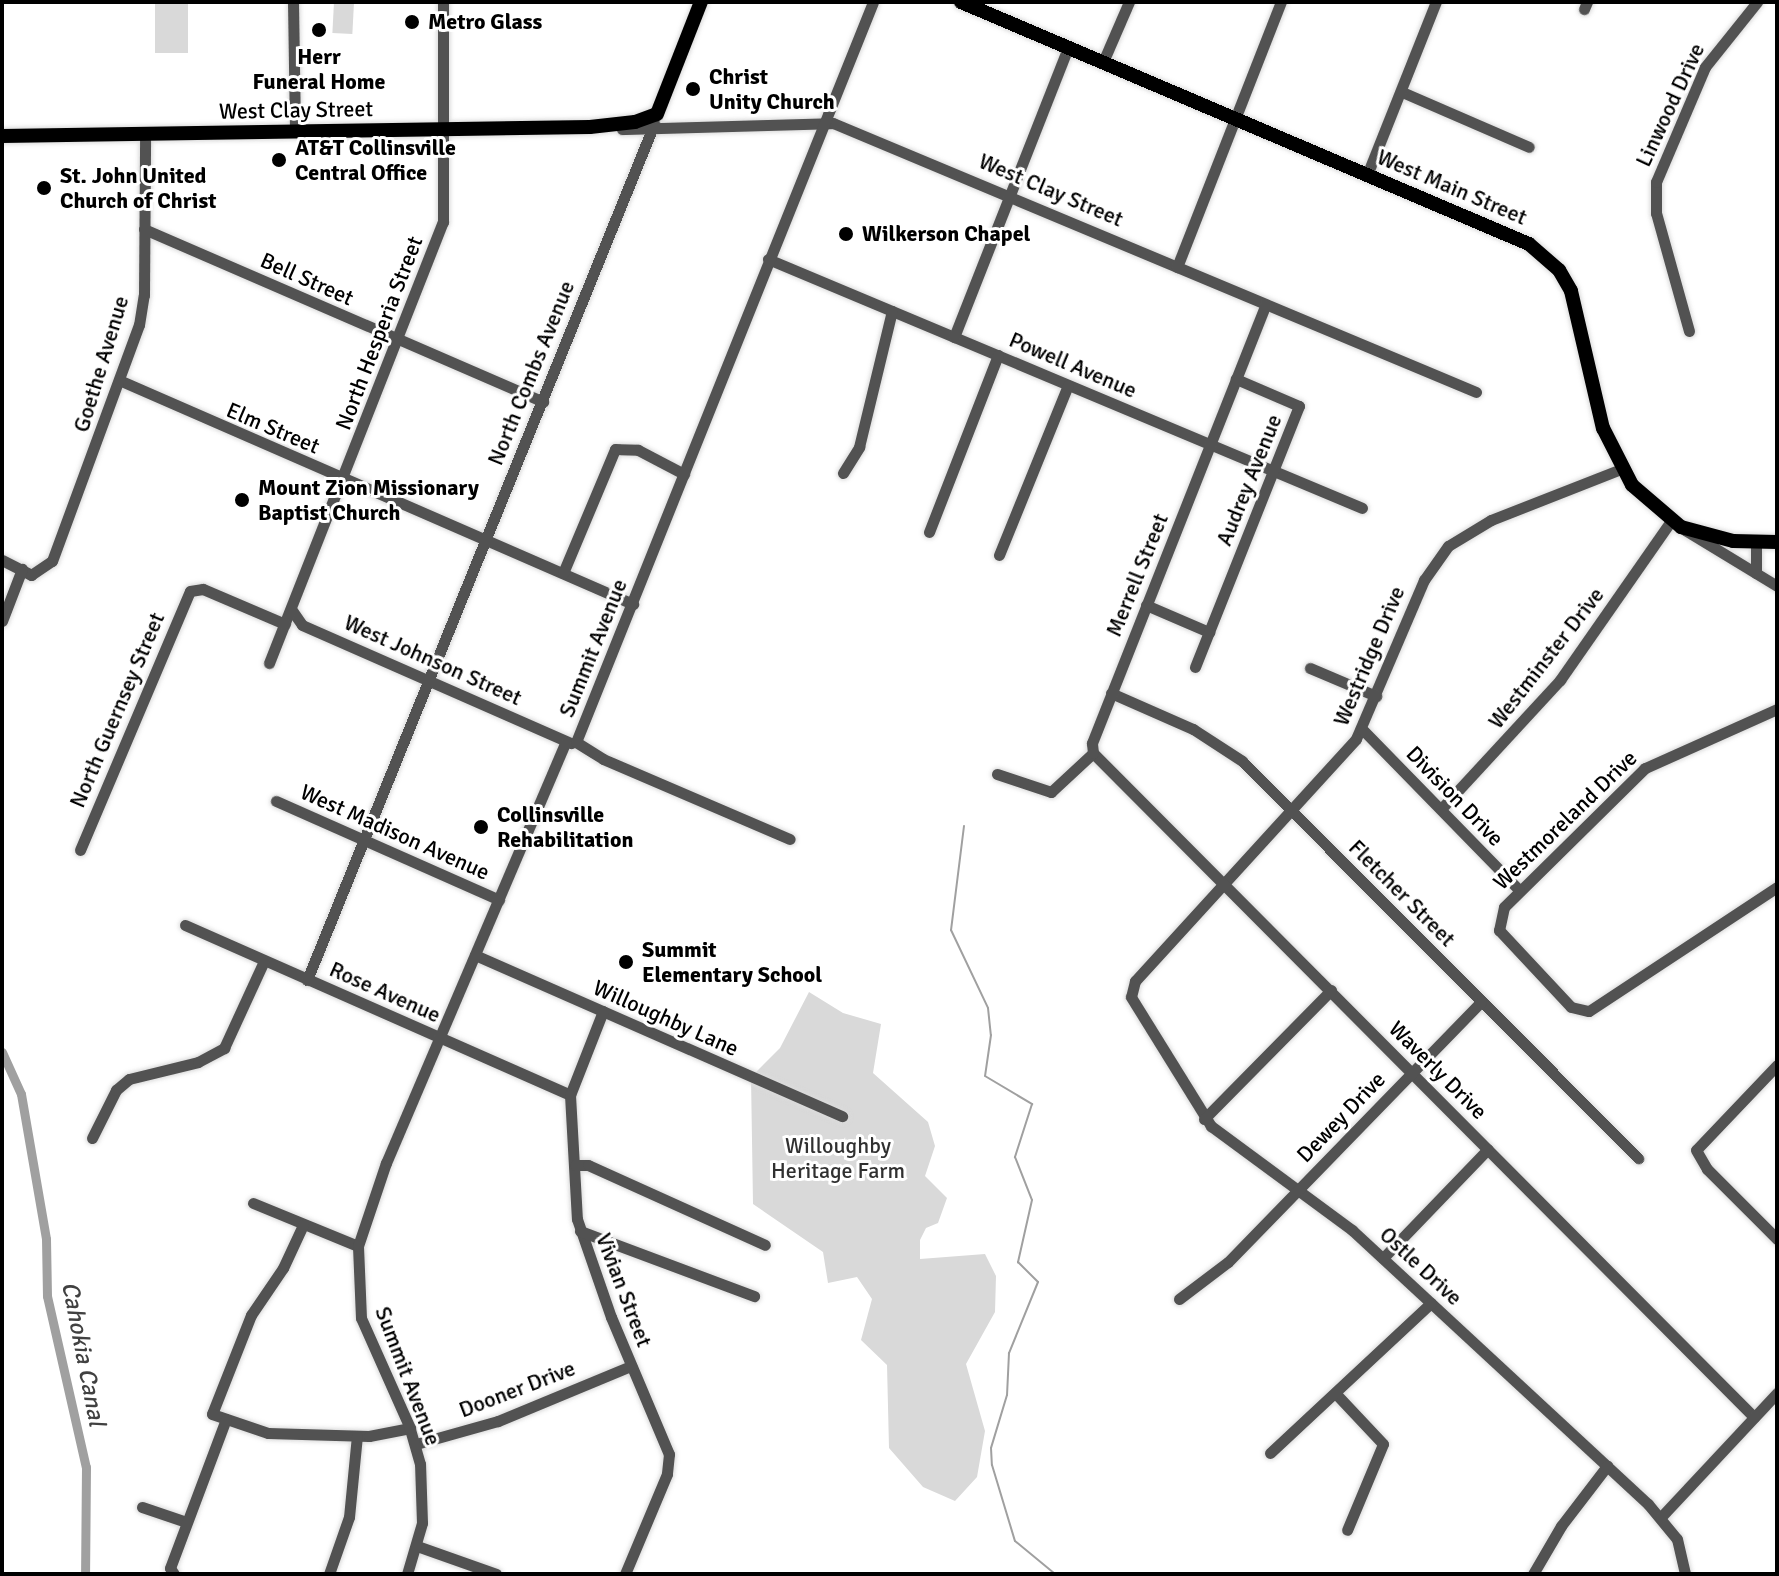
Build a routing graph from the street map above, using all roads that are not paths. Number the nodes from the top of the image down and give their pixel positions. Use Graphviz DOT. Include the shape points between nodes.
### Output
graph roads {
  1 [pos="293,2"];
  2 [pos="443,2"];
  3 [pos="701,2"];
  4 [pos="873,2"];
  5 [pos="961,2"];
  6 [pos="1129,2"];
  7 [pos="1281,2"];
  8 [pos="1436,2"];
  9 [pos="1757,2"];
  10 [pos="1068,48"];
  11 [pos="1103,62"];
  12 [pos="1402,92"];
  13 [pos="1236,119"];
  14 [pos="655,121"];
  15 [pos="824,122"];
  16 [pos="445,130"];
  17 [pos="295,132"];
  18 [pos="145,134"];
  19 [pos="2,136"];
  20 [pos="1529,147"];
  21 [pos="1367,175"];
  22 [pos="1010,196"];
  23 [pos="144,229"];
  24 [pos="768,259"];
  25 [pos="1177,267"];
  26 [pos="1265,305"];
  27 [pos="892,311"];
  28 [pos="1689,331"];
  29 [pos="954,337"];
  30 [pos="398,340"];
  31 [pos="998,355"];
  32 [pos="1236,379"];
  33 [pos="119,380"];
  34 [pos="1068,385"];
  35 [pos="1476,392"];
  36 [pos="543,402"];
  37 [pos="1210,445"];
  38 [pos="1621,469"];
  39 [pos="1273,471"];
  40 [pos="843,473"];
  41 [pos="684,474"];
  42 [pos="343,480"];
  43 [pos="1362,508"];
  44 [pos="1676,524"];
  45 [pos="929,532"];
  46 [pos="1776,540"];
  47 [pos="488,542"];
  48 [pos="1756,543"];
  49 [pos="999,555"];
  50 [pos="2,560"];
  51 [pos="22,569"];
  52 [pos="563,573"];
  53 [pos="1756,573"];
  54 [pos="1777,586"];
  55 [pos="633,604"];
  56 [pos="1146,605"];
  57 [pos="291,609"];
  58 [pos="2,621"];
  59 [pos="285,624"];
  60 [pos="1209,632"];
  61 [pos="269,663"];
  62 [pos="1195,667"];
  63 [pos="1310,668"];
  64 [pos="432,682"];
  65 [pos="1111,693"];
  66 [pos="1376,696"];
  67 [pos="1777,709"];
  68 [pos="1362,729"];
  69 [pos="571,742"];
  70 [pos="1093,753"];
  71 [pos="997,774"];
  72 [pos="276,801"];
  73 [pos="1441,809"];
  74 [pos="1293,811"];
  75 [pos="790,839"];
  76 [pos="365,840"];
  77 [pos="80,850"];
  78 [pos="1227,885"];
  79 [pos="1777,887"];
  80 [pos="1519,890"];
  81 [pos="499,900"];
  82 [pos="185,925"];
  83 [pos="475,955"];
  84 [pos="264,961"];
  85 [pos="307,980"];
  86 [pos="1131,990"];
  87 [pos="1331,990"];
  88 [pos="1481,1002"];
  89 [pos="603,1011"];
  90 [pos="440,1039"];
  91 [pos="1777,1065"];
  92 [pos="1412,1072"];
  93 [pos="570,1095"];
  94 [pos="842,1116"];
  95 [pos="1204,1119"];
  96 [pos="92,1138"];
  97 [pos="1488,1149"];
  98 [pos="1638,1158"];
  99 [pos="575,1165"];
  100 [pos="1297,1191"];
  101 [pos="253,1203"];
  102 [pos="303,1225"];
  103 [pos="580,1231"];
  104 [pos="1777,1239"];
  105 [pos="765,1245"];
  106 [pos="358,1246"];
  107 [pos="1383,1258"];
  108 [pos="754,1296"];
  109 [pos="1179,1299"];
  110 [pos="1431,1303"];
  111 [pos="631,1366"];
  112 [pos="1777,1393"];
  113 [pos="1337,1395"];
  114 [pos="1754,1417"];
  115 [pos="226,1419"];
  116 [pos="410,1428"];
  117 [pos="357,1436"];
  118 [pos="416,1444"];
  119 [pos="1270,1453"];
  120 [pos="1607,1466"];
  121 [pos="142,1507"];
  122 [pos="1661,1517"];
  123 [pos="186,1522"];
  124 [pos="1347,1530"];
  125 [pos="417,1546"];
  126 [pos="172,1573"];
  127 [pos="329,1574"];
  128 [pos="407,1574"];
  129 [pos="496,1574"];
  130 [pos="625,1574"];
  131 [pos="1533,1574"];
  132 [pos="1685,1574"];
  1 -- 17 [label="street"];
  2 -- 16 [label="street, North Hesperia Street"];
  3 -- 14 [label="main road, North Combs Avenue"];
  4 -- 15 [label="street, Summit Avenue"];
  5 -- 10 [label="main road, West Main Street"];
  6 -- 11 [label="street"];
  7 -- 13 [label="street"];
  8 -- 12 [label="street"];
  9 -- 28 [label="street, Linwood Drive" via="1705,67 1656,182 1656,213"];
  10 -- 11 [label="main road, West Main Street"];
  10 -- 22 [label="street"];
  11 -- 13 [label="main road, West Main Street"];
  12 -- 20 [label="street"];
  12 -- 21 [label="street"];
  13 -- 21 [label="main road, West Main Street"];
  13 -- 25 [label="street"];
  14 -- 15 [label="street, West Clay Street"];
  14 -- 16 [label="main road, West Clay Street"];
  14 -- 36 [label="street, North Combs Avenue"];
  15 -- 22 [label="street, West Clay Street"];
  15 -- 24 [label="street, Summit Avenue"];
  16 -- 17 [label="main road, West Clay Street"];
  16 -- 30 [label="street, North Hesperia Street" via="443,222"];
  17 -- 18 [label="main road, West Clay Street"];
  18 -- 19 [label="main road, West Clay Street"];
  18 -- 23 [label="street, Goethe Avenue"];
  21 -- 38 [label="main road, West Main Street" via="1529,244 1559,270 1571,291 1603,428"];
  22 -- 25 [label="street, West Clay Street"];
  22 -- 29 [label="street"];
  23 -- 30 [label="street, Bell Street"];
  23 -- 33 [label="street, Goethe Avenue" via="142,313"];
  24 -- 27 [label="street, Powell Avenue"];
  24 -- 41 [label="street, Summit Avenue"];
  25 -- 26 [label="street, West Clay Street"];
  26 -- 32 [label="street, Merrell Street"];
  26 -- 35 [label="street, West Clay Street"];
  27 -- 29 [label="street, Powell Avenue"];
  27 -- 40 [label="street" via="859,447"];
  29 -- 31 [label="street, Powell Avenue"];
  30 -- 36 [label="street, Bell Street"];
  30 -- 42 [label="street, North Hesperia Street"];
  31 -- 34 [label="street, Powell Avenue"];
  31 -- 45 [label="street"];
  32 -- 37 [label="street, Merrell Street"];
  32 -- 39 [label="street, Audrey Avenue" via="1299,406"];
  33 -- 42 [label="street, Elm Street"];
  33 -- 51 [label="street, Goethe Avenue" via="52,561 34,574"];
  34 -- 37 [label="street, Powell Avenue"];
  34 -- 49 [label="street"];
  36 -- 47 [label="street, North Combs Avenue"];
  37 -- 39 [label="street, Powell Avenue"];
  37 -- 56 [label="street, Merrell Street"];
  38 -- 44 [label="main road, West Main Street" via="1642,497"];
  38 -- 66 [label="street, Westridge Drive" via="1491,520 1448,546 1424,580"];
  39 -- 43 [label="street, Powell Avenue"];
  39 -- 60 [label="street, Audrey Avenue"];
  41 -- 52 [label="street" via="638,450 615,449"];
  41 -- 55 [label="street, Summit Avenue"];
  42 -- 47 [label="street, Elm Street"];
  42 -- 57 [label="street, North Hesperia Street"];
  44 -- 48 [label="main road, West Main Street"];
  44 -- 53 [label="street"];
  44 -- 73 [label="street, Westminster Drive" via="1560,680"];
  46 -- 48 [label="main road, West Main Street"];
  47 -- 52 [label="street, Elm Street"];
  47 -- 64 [label="street, North Combs Avenue"];
  48 -- 53 [label="street"];
  50 -- 51 [label="street"];
  51 -- 58 [label="street"];
  52 -- 55 [label="street, Elm Street"];
  53 -- 54 [label="street"];
  55 -- 69 [label="street, Summit Avenue"];
  56 -- 60 [label="street"];
  56 -- 65 [label="street, Merrell Street"];
  57 -- 59 [label="street, North Hesperia Street"];
  57 -- 64 [label="street, West Johnson Street" via="302,625"];
  59 -- 61 [label="street, North Hesperia Street"];
  59 -- 77 [label="street, North Guernsey Street" via="194,588"];
  60 -- 62 [label="street, Audrey Avenue"];
  63 -- 66 [label="street"];
  64 -- 69 [label="street, West Johnson Street"];
  64 -- 76 [label="street, North Combs Avenue"];
  65 -- 70 [label="street, Merrell Street"];
  65 -- 74 [label="street, Fletcher Street" via="1210,737"];
  66 -- 68 [label="street, Westridge Drive"];
  67 -- 80 [label="street, Westmoreland Drive" via="1645,768"];
  68 -- 73 [label="street, Division Drive"];
  68 -- 74 [label="street, Westridge Drive"];
  69 -- 75 [label="street, West Johnson Street"];
  69 -- 81 [label="street, Summit Avenue"];
  70 -- 71 [label="street" via="1051,792"];
  70 -- 78 [label="street, Waverly Drive"];
  72 -- 76 [label="street, West Madison Avenue"];
  73 -- 80 [label="street, Division Drive"];
  74 -- 78 [label="street, Westridge Drive"];
  74 -- 88 [label="street, Fletcher Street"];
  76 -- 81 [label="street, West Madison Avenue"];
  76 -- 85 [label="street, North Combs Avenue"];
  78 -- 86 [label="street, Westridge Drive"];
  78 -- 87 [label="street, Waverly Drive"];
  79 -- 80 [label="street, Westmoreland Drive" via="1595,1009 1583,1011 1571,1007 1501,935 1498,916"];
  81 -- 83 [label="street, Summit Avenue"];
  82 -- 84 [label="street, Rose Avenue"];
  83 -- 89 [label="street, Willoughby Lane"];
  83 -- 90 [label="street, Summit Avenue"];
  84 -- 85 [label="street, Rose Avenue"];
  84 -- 96 [label="street" via="224,1048 198,1062 129,1079 116,1090"];
  85 -- 90 [label="street, Rose Avenue"];
  86 -- 95 [label="street, Ostle Drive" via="1132,1002"];
  87 -- 92 [label="street, Waverly Drive"];
  87 -- 95 [label="street"];
  88 -- 92 [label="street, Dewey Drive"];
  88 -- 98 [label="street, Fletcher Street"];
  89 -- 93 [label="street, Vivian Street"];
  89 -- 94 [label="street, Willoughby Lane"];
  90 -- 93 [label="street, Rose Avenue"];
  90 -- 106 [label="street, Summit Avenue" via="386,1163"];
  91 -- 104 [label="street" via="1696,1150 1707,1169"];
  92 -- 97 [label="street, Waverly Drive"];
  92 -- 100 [label="street, Dewey Drive"];
  93 -- 99 [label="street, Vivian Street"];
  95 -- 100 [label="street, Ostle Drive"];
  97 -- 107 [label="street"];
  97 -- 114 [label="street, Waverly Drive"];
  99 -- 103 [label="street, Vivian Street"];
  99 -- 105 [label="street" via="588,1165"];
  100 -- 107 [label="street, Ostle Drive"];
  100 -- 109 [label="street, Dewey Drive" via="1228,1262"];
  101 -- 102 [label="street"];
  102 -- 106 [label="street"];
  102 -- 115 [label="street" via="283,1268 251,1315 212,1414"];
  103 -- 108 [label="street"];
  103 -- 111 [label="street, Vivian Street"];
  106 -- 116 [label="street, Summit Avenue" via="361,1318"];
  107 -- 110 [label="street, Ostle Drive"];
  110 -- 113 [label="street"];
  110 -- 120 [label="street, Ostle Drive"];
  111 -- 118 [label="street, Dooner Drive" via="508,1417"];
  111 -- 130 [label="street, Vivian Street" via="669,1464"];
  112 -- 114 [label="street"];
  113 -- 119 [label="street"];
  113 -- 124 [label="street" via="1383,1444"];
  114 -- 122 [label="street"];
  115 -- 117 [label="street" via="268,1433"];
  115 -- 123 [label="street"];
  116 -- 117 [label="street"];
  116 -- 118 [label="street, Summit Avenue"];
  117 -- 127 [label="street" via="349,1517"];
  118 -- 125 [label="street, Summit Avenue" via="423,1504"];
  120 -- 122 [label="street, Ostle Drive"];
  120 -- 131 [label="street" via="1561,1526"];
  121 -- 123 [label="street"];
  122 -- 132 [label="street, Ostle Drive" via="1681,1548"];
  123 -- 126 [label="street"];
  125 -- 128 [label="street, Summit Avenue"];
  125 -- 129 [label="street"];
}
